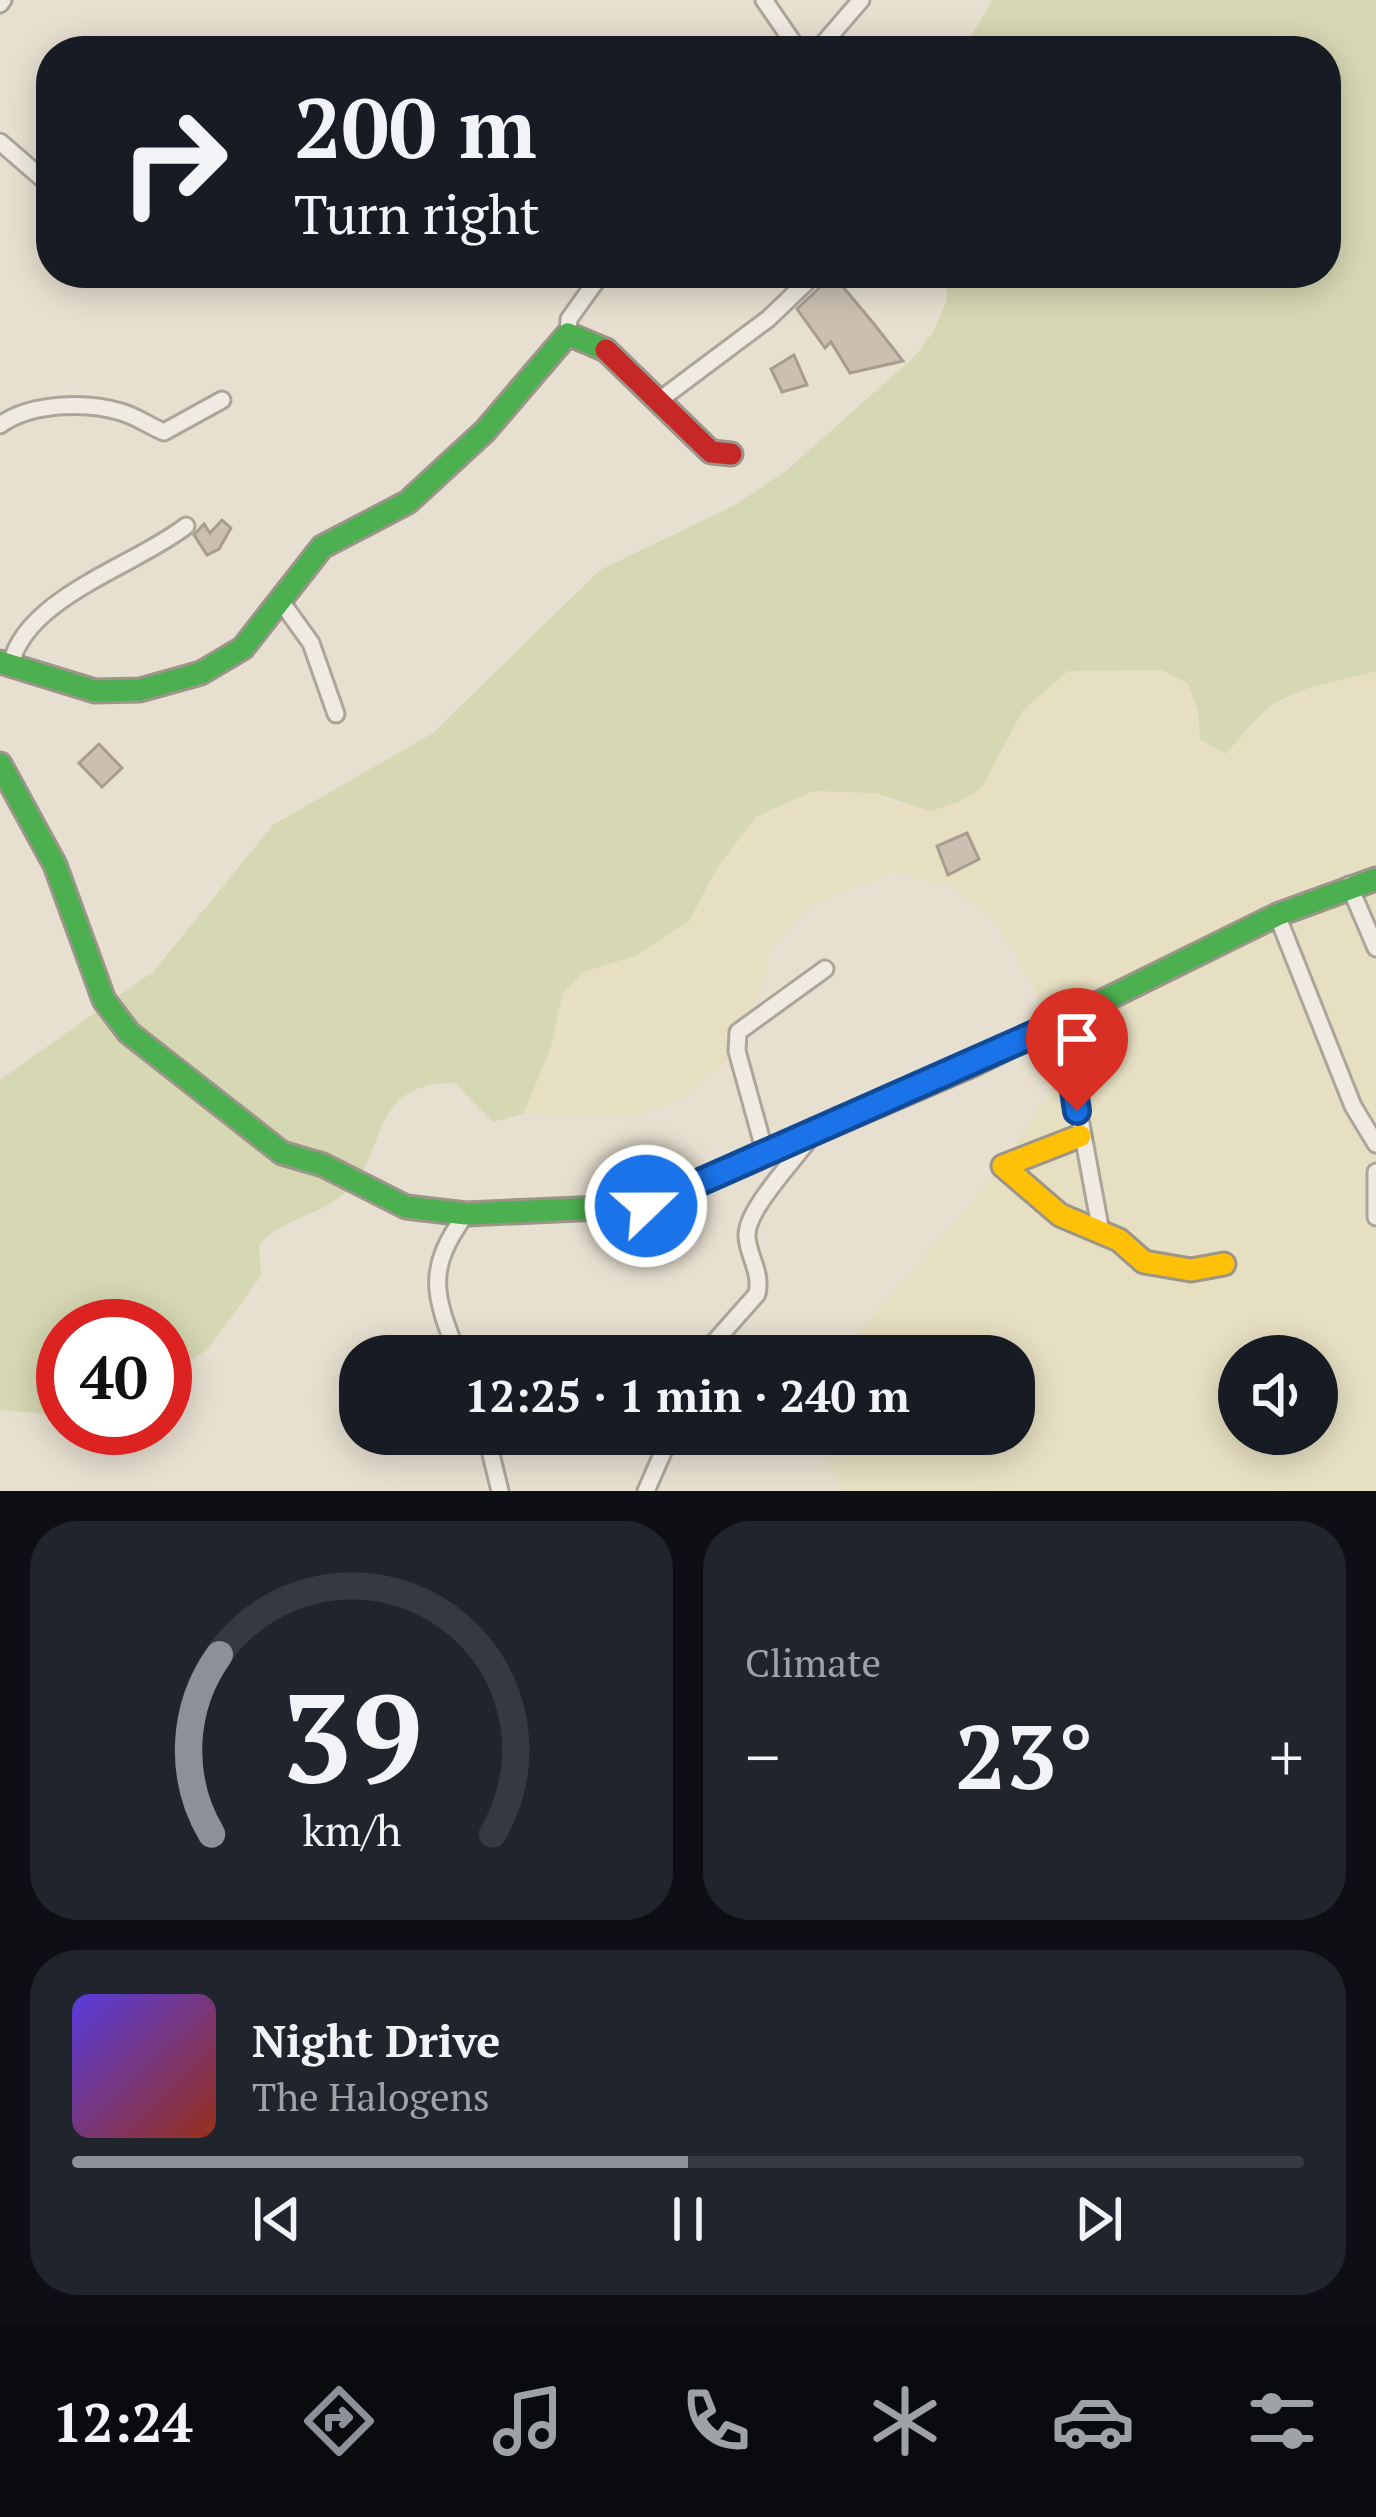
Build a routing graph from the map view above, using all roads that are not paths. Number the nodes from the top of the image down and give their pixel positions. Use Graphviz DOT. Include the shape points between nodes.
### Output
graph roads {
  1 [pos="764,0"];
  2 [pos="861,0"];
  3 [pos="789,36"];
  4 [pos="830,36"];
  5 [pos="0,142"];
  6 [pos="36,173"];
  7 [pos="590,288"];
  8 [pos="800,288"];
  9 [pos="568,334"];
  10 [pos="661,399"];
  11 [pos="222,400"];
  12 [pos="0,424"];
  13 [pos="731,454"];
  14 [pos="186,526"];
  15 [pos="280,600"];
  16 [pos="5,663"];
  17 [pos="336,714"];
  18 [pos="0,764"];
  19 [pos="1376,879"];
  20 [pos="1349,885"];
  21 [pos="1277,915"];
  22 [pos="1376,948"];
  23 [pos="825,969"];
  24 [pos="1073,1017"];
  25 [pos="815,1130"];
  26 [pos="1080,1136"];
  27 [pos="1376,1144"];
  28 [pos="766,1156"];
  29 [pos="1376,1172"];
  30 [pos="466,1214"];
  31 [pos="1376,1217"];
  32 [pos="1101,1232"];
  33 [pos="1224,1264"];
  34 [pos="451,1335"];
  35 [pos="721,1335"];
  36 [pos="491,1455"];
  37 [pos="661,1455"];
  38 [pos="500,1491"];
  39 [pos="646,1491"];
  1 -- 3 [label="street"];
  2 -- 4 [label="street"];
  5 -- 6 [label="street"];
  7 -- 9 [label="street"];
  8 -- 10 [label="street"];
  9 -- 10 [label="street" via="591,339"];
  9 -- 15 [label="street" via="484,431 408,502 322,547"];
  10 -- 13 [label="street" via="711,452"];
  11 -- 12 [label="street" via="164,432 86,405"];
  14 -- 16 [label="street" via="61,601"];
  15 -- 16 [label="street" via="243,648 201,673 140,690 95,691"];
  15 -- 17 [label="street" via="311,643"];
  18 -- 30 [label="street" via="55,865 104,1000 129,1034 281,1153 406,1207"];
  19 -- 20 [label="street"];
  20 -- 21 [label="street"];
  20 -- 22 [label="street"];
  21 -- 24 [label="street"];
  21 -- 27 [label="street" via="1353,1106"];
  23 -- 28 [label="street" via="738,1032"];
  24 -- 25 [label="street"];
  24 -- 26 [label="street"];
  25 -- 28 [label="street"];
  25 -- 35 [label="street" via="758,1204 747,1228 757,1294"];
  26 -- 32 [label="street"];
  26 -- 32 [label="street" via="1003,1166 1060,1215"];
  28 -- 30 [label="street" via="646,1206"];
  29 -- 31 [label="street"];
  30 -- 34 [label="street" via="434,1279"];
  32 -- 33 [label="street" via="1162,1268"];
  36 -- 38 [label="street"];
  37 -- 39 [label="street"];
}
